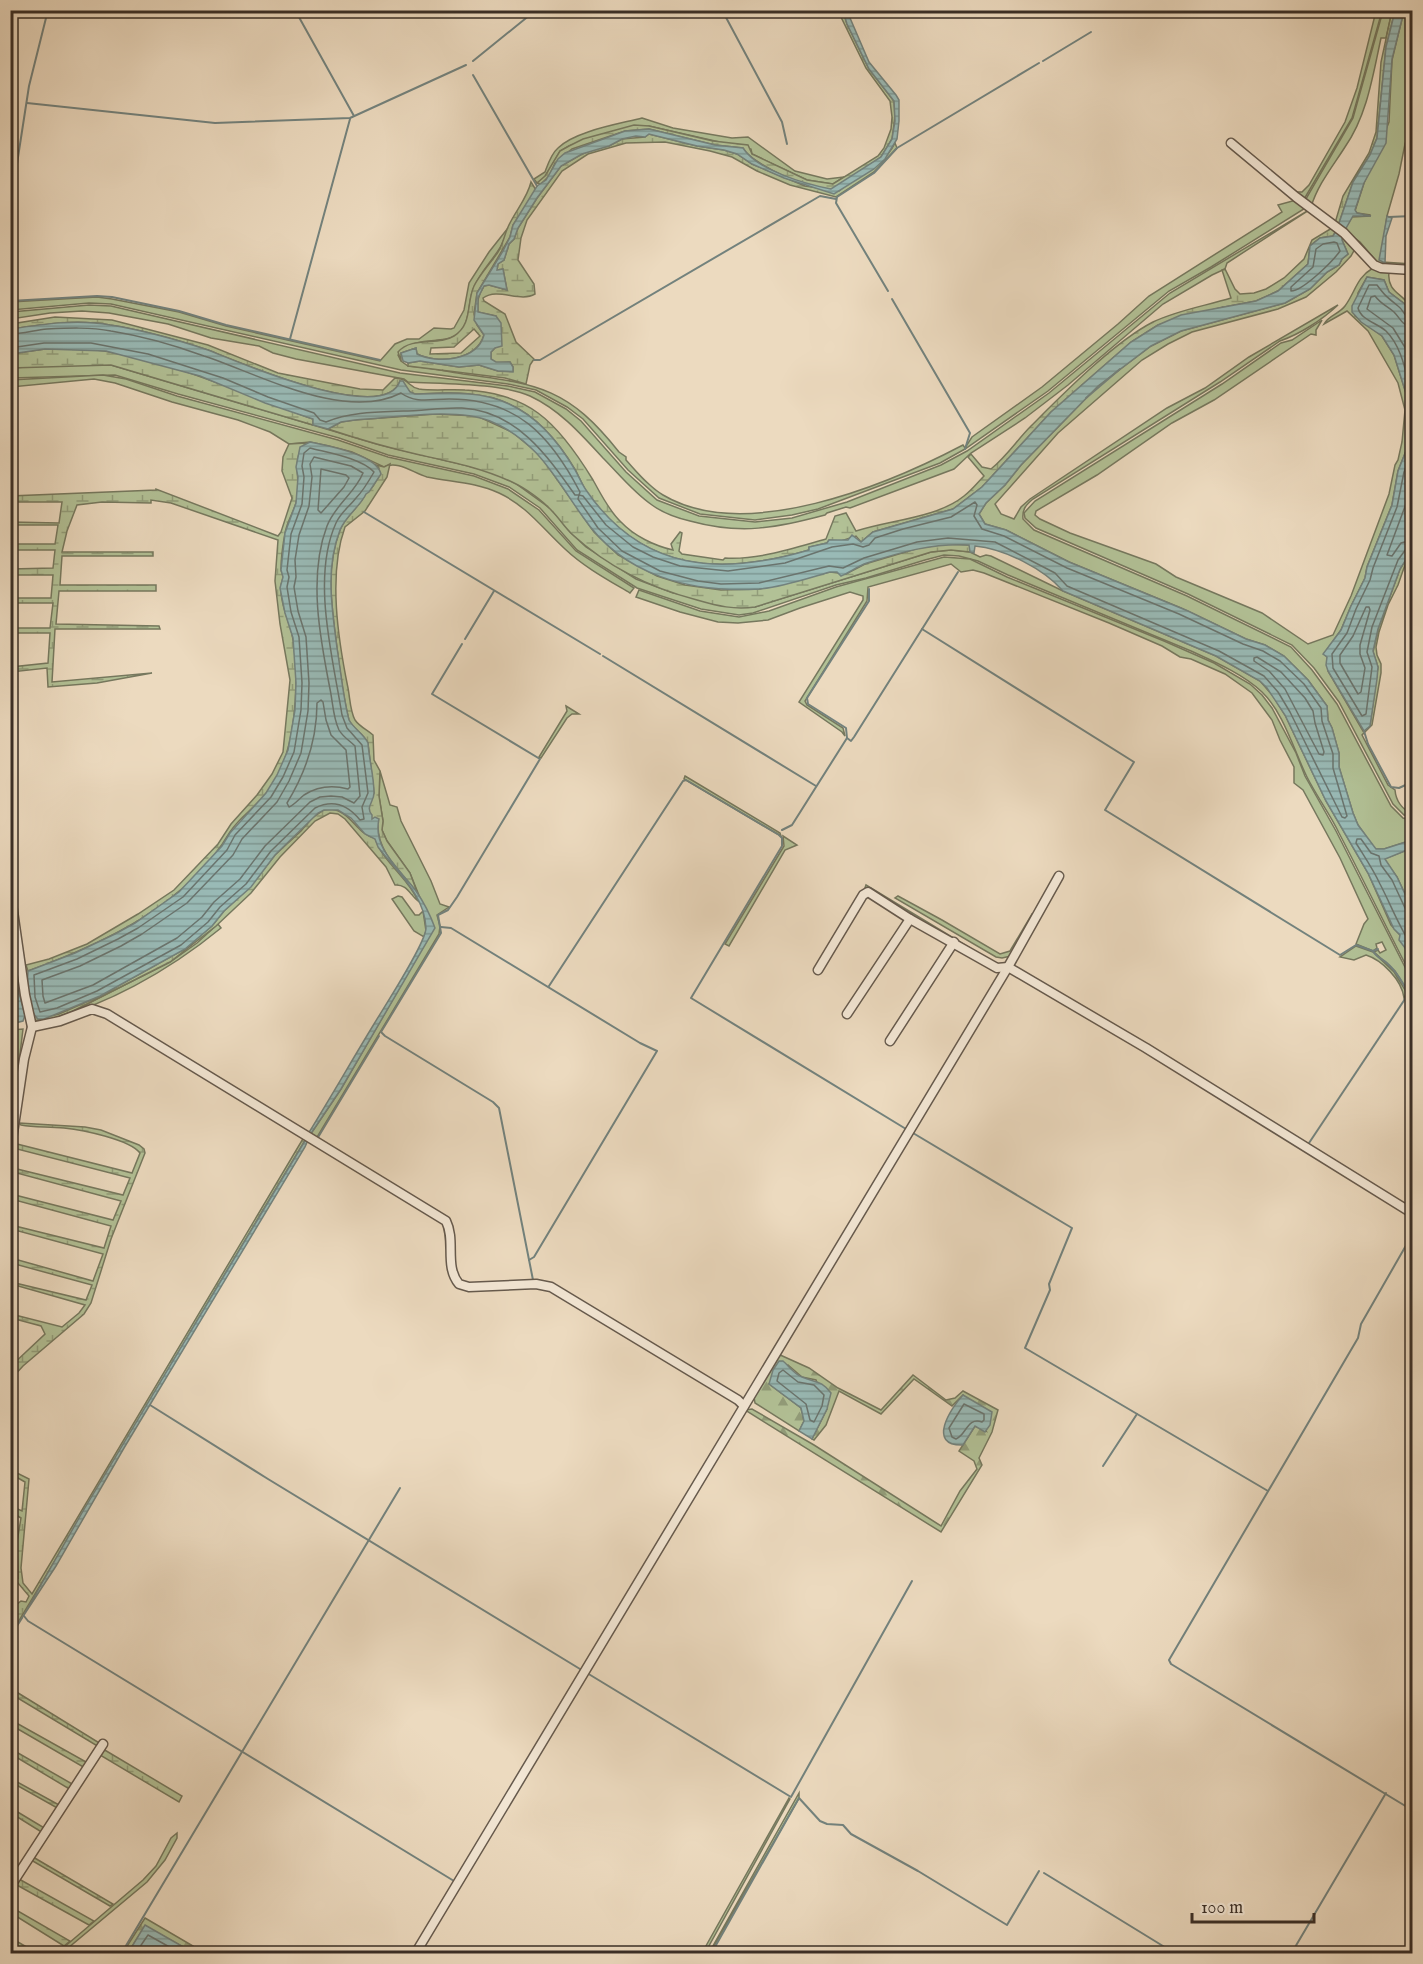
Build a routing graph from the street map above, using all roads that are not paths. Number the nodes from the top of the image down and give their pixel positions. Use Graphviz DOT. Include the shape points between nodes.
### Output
graph roads {
  1 [pos="1231,143"];
  2 [pos="1413,270"];
  3 [pos="1059,876"];
  4 [pos="10,890"];
  5 [pos="910,919"];
  6 [pos="954,942"];
  7 [pos="1008,967"];
  8 [pos="818,970"];
  9 [pos="848,1014"];
  10 [pos="32,1026"];
  11 [pos="890,1041"];
  12 [pos="10,1153"];
  13 [pos="1413,1213"];
  14 [pos="744,1406"];
  15 [pos="103,1743"];
  16 [pos="10,1887"];
  17 [pos="415,1953"];
  1 -- 2 [label="street" via="1340,230 1374,265"];
  3 -- 7 [label="street"];
  4 -- 10 [label="street"];
  5 -- 6 [label="street"];
  5 -- 8 [label="street" via="868,892"];
  5 -- 9 [label="street"];
  6 -- 7 [label="street" via="998,968"];
  6 -- 11 [label="street"];
  7 -- 13 [label="street"];
  7 -- 14 [label="street"];
  10 -- 12 [label="street"];
  10 -- 14 [label="street" via="92,1009 107,1014 446,1221 452,1272 459,1284 550,1287"];
  14 -- 17 [label="street"];
  15 -- 16 [label="street"];
}
